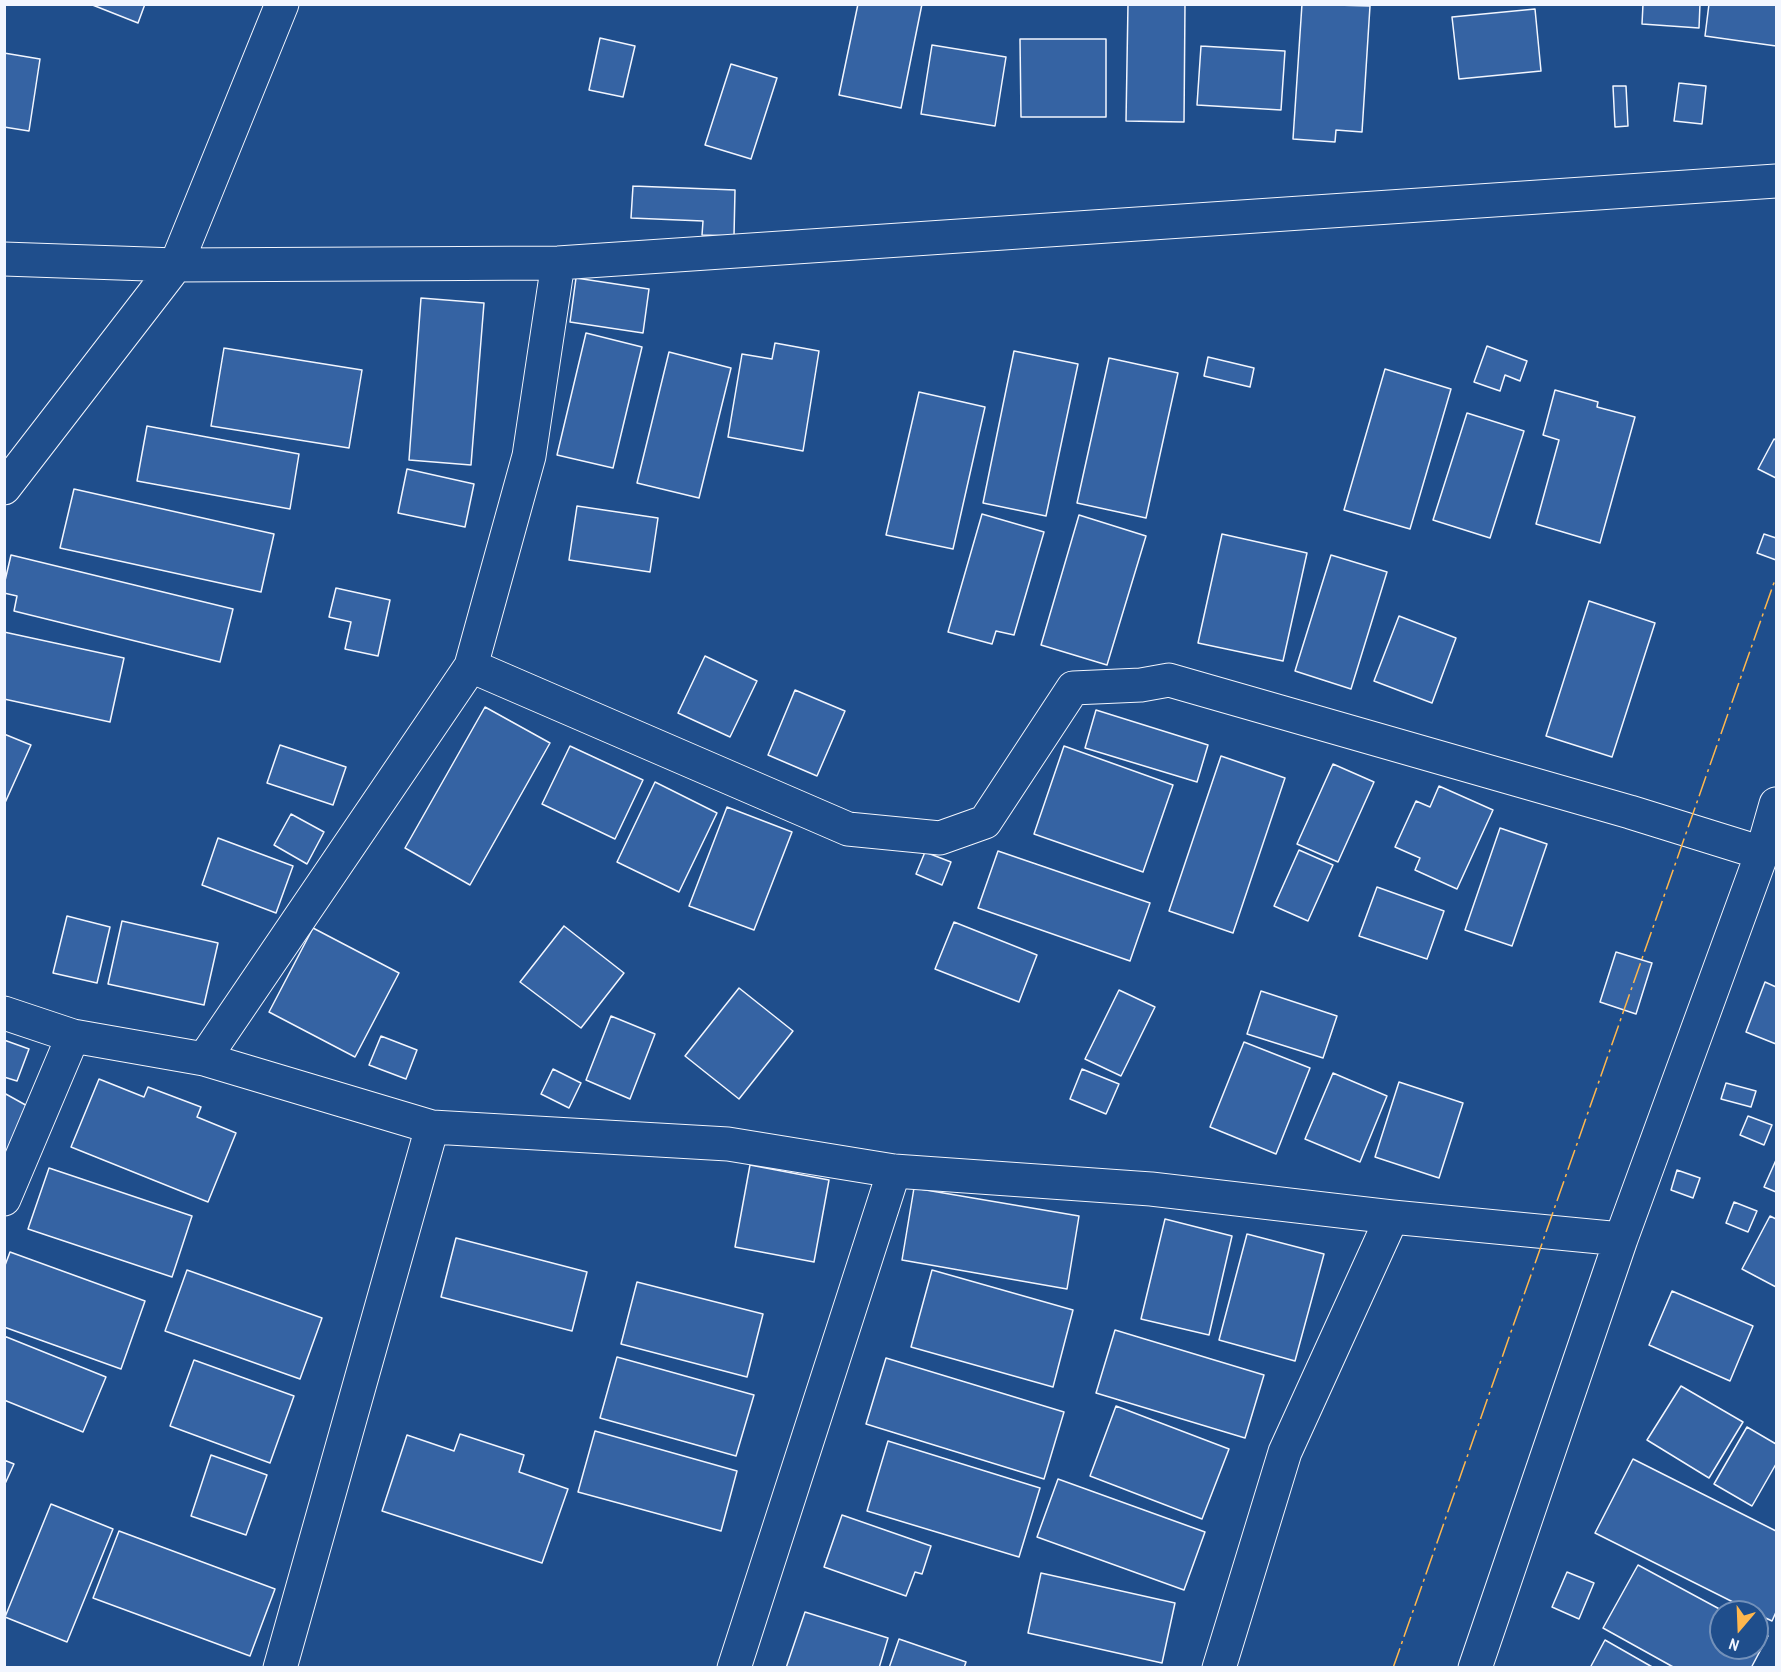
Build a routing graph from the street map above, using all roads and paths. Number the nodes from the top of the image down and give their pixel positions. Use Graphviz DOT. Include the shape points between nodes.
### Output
graph roads {
  1 [pos="282,4"];
  2 [pos="1776,182"];
  3 [pos="4,259"];
  4 [pos="558,263"];
  5 [pos="176,265"];
  6 [pos="4,488"];
  7 [pos="471,666"];
  8 [pos="1776,804"];
  9 [pos="1762,853"];
  10 [pos="4,1013"];
  11 [pos="73,1036"];
  12 [pos="204,1059"];
  13 [pos="432,1127"];
  14 [pos="894,1172"];
  15 [pos="4,1199"];
  16 [pos="1392,1217"];
  17 [pos="1621,1239"];
  18 [pos="280,1668"];
  19 [pos="734,1668"];
  20 [pos="1219,1668"];
  21 [pos="1475,1668"];
  1 -- 5 [label="street"];
  2 -- 4 [label="street"];
  3 -- 5 [label="street"];
  4 -- 5 [label="street"];
  4 -- 7 [label="street" via="529,456"];
  5 -- 6 [label="street"];
  7 -- 9 [label="street" via="848,829 940,838 985,822 1073,688 1169,680"];
  7 -- 12 [label="street"];
  8 -- 9 [label="street"];
  9 -- 17 [label="street"];
  10 -- 11 [label="street"];
  11 -- 12 [label="street"];
  11 -- 15 [label="street"];
  12 -- 13 [label="street"];
  13 -- 14 [label="street" via="728,1144"];
  13 -- 18 [label="street"];
  14 -- 16 [label="street" via="1151,1189"];
  14 -- 19 [label="street"];
  16 -- 17 [label="street"];
  16 -- 20 [label="street" via="1285,1452"];
  17 -- 21 [label="street"];
}
